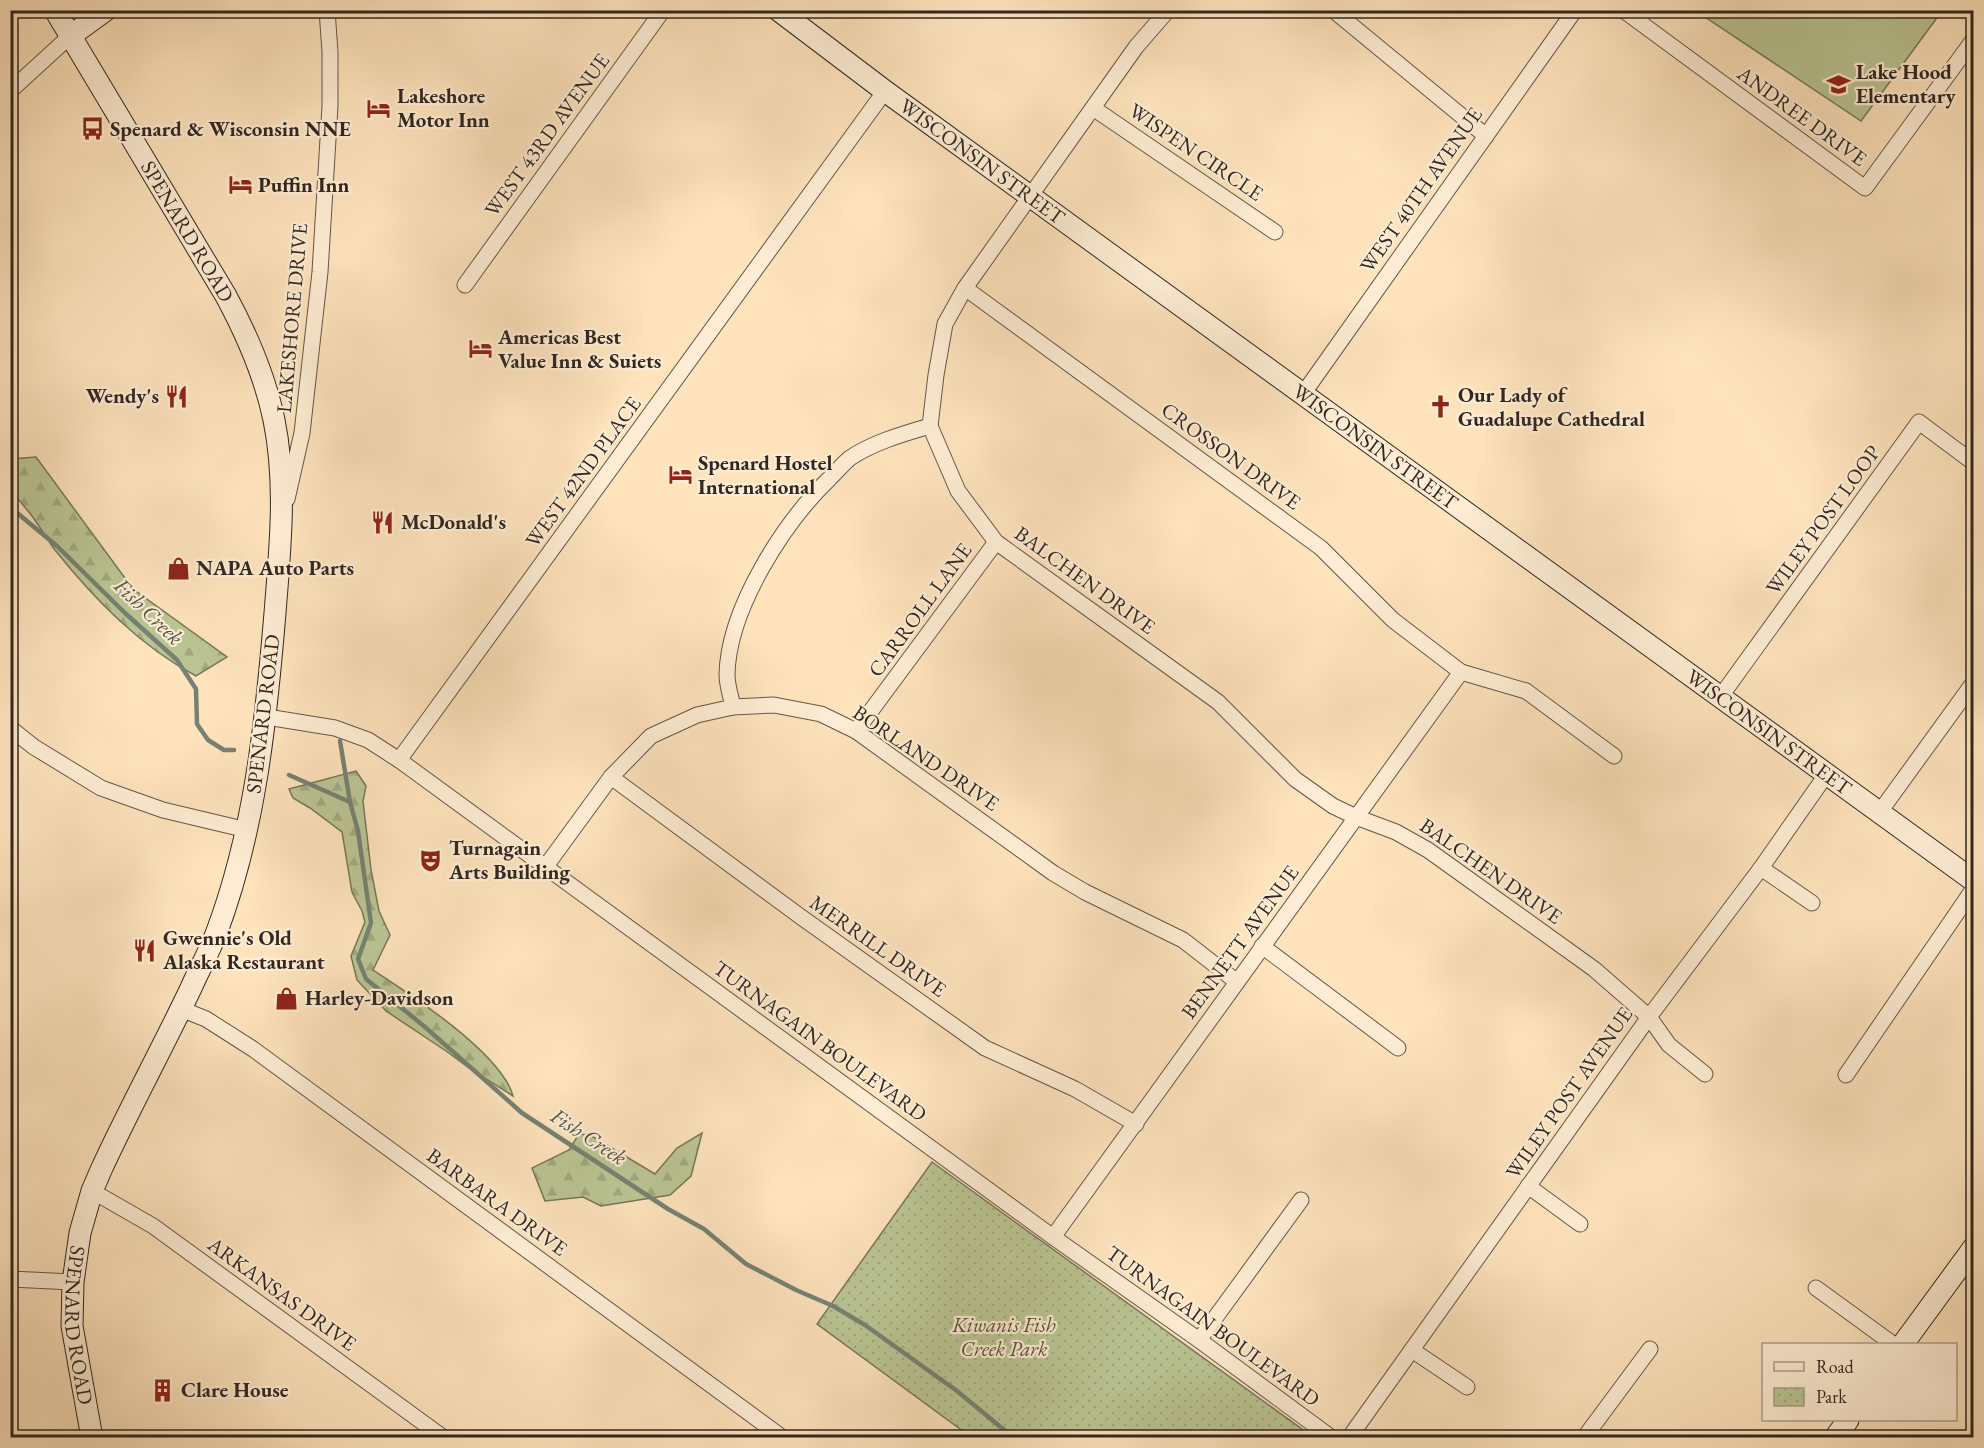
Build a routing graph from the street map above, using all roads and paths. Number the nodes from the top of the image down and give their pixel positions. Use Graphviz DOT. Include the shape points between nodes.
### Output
graph roads {
  1 [pos="55,10"];
  2 [pos="106,10"];
  3 [pos="327,10"];
  4 [pos="663,10"];
  5 [pos="778,10"];
  6 [pos="1168,10"];
  7 [pos="1333,10"];
  8 [pos="1575,10"];
  9 [pos="1623,10"];
  10 [pos="69,37"];
  11 [pos="1974,39"];
  12 [pos="10,91"];
  13 [pos="885,91"];
  14 [pos="1094,108"];
  15 [pos="1486,136"];
  16 [pos="1031,196"];
  17 [pos="1275,232"];
  18 [pos="465,285"];
  19 [pos="965,288"];
  20 [pos="1303,394"];
  21 [pos="930,426"];
  22 [pos="302,433"];
  23 [pos="276,436"];
  24 [pos="1974,463"];
  25 [pos="282,520"];
  26 [pos="996,542"];
  27 [pos="1461,672"];
  28 [pos="1974,682"];
  29 [pos="1721,696"];
  30 [pos="733,706"];
  31 [pos="267,717"];
  32 [pos="10,728"];
  33 [pos="856,731"];
  34 [pos="1614,756"];
  35 [pos="399,760"];
  36 [pos="1826,775"];
  37 [pos="611,777"];
  38 [pos="1879,813"];
  39 [pos="1356,817"];
  40 [pos="247,830"];
  41 [pos="546,866"];
  42 [pos="1761,868"];
  43 [pos="1974,881"];
  44 [pos="1974,888"];
  45 [pos="1812,903"];
  46 [pos="1262,946"];
  47 [pos="1237,982"];
  48 [pos="181,1009"];
  49 [pos="1649,1017"];
  50 [pos="1398,1048"];
  51 [pos="1705,1074"];
  52 [pos="1846,1075"];
  53 [pos="1136,1124"];
  54 [pos="1528,1186"];
  55 [pos="92,1191"];
  56 [pos="1301,1200"];
  57 [pos="1580,1224"];
  58 [pos="1053,1237"];
  59 [pos="1974,1247"];
  60 [pos="10,1279"];
  61 [pos="74,1282"];
  62 [pos="1816,1288"];
  63 [pos="1199,1340"];
  64 [pos="1892,1343"];
  65 [pos="1904,1343"];
  66 [pos="1650,1349"];
  67 [pos="1412,1350"];
  68 [pos="1467,1387"];
  69 [pos="1847,1421"];
  70 [pos="92,1437"];
  71 [pos="444,1437"];
  72 [pos="783,1437"];
  73 [pos="1332,1437"];
  74 [pos="1349,1437"];
  75 [pos="1584,1437"];
  76 [pos="1835,1437"];
  1 -- 10 [label="street, SPENARD ROAD"];
  2 -- 10 [label="street"];
  3 -- 22 [label="street, LAKESHORE DRIVE" via="330,106 320,272"];
  4 -- 18 [label="street, WEST 43RD AVENUE"];
  5 -- 13 [label="street, WISCONSIN STREET"];
  6 -- 14 [label="street" via="1136,47"];
  7 -- 15 [label="street"];
  8 -- 15 [label="street, WEST 40TH AVENUE"];
  9 -- 11 [label="street, ANDREE DRIVE" via="1865,188"];
  10 -- 12 [label="street"];
  10 -- 23 [label="street, SPENARD ROAD" via="237,316 261,372"];
  13 -- 16 [label="street, WISCONSIN STREET"];
  13 -- 35 [label="street, WEST 42ND PLACE"];
  14 -- 16 [label="street"];
  14 -- 17 [label="street, WISPEN CIRCLE"];
  15 -- 20 [label="street, WEST 40TH AVENUE"];
  16 -- 19 [label="street"];
  16 -- 20 [label="street, WISCONSIN STREET"];
  19 -- 21 [label="street" via="945,324"];
  19 -- 27 [label="street, CROSSON DRIVE" via="1322,548 1393,620"];
  20 -- 29 [label="street, WISCONSIN STREET"];
  21 -- 26 [label="street, BALCHEN DRIVE" via="958,491"];
  21 -- 30 [label="street" via="894,436 850,459 813,495 777,542 748,593 734,634 727,676"];
  22 -- 23 [label="street" via="292,447"];
  22 -- 25 [label="street, LAKESHORE DRIVE"];
  23 -- 25 [label="street, SPENARD ROAD"];
  24 -- 29 [label="street, WILEY POST LOOP" via="1919,422"];
  25 -- 31 [label="street, SPENARD ROAD"];
  26 -- 33 [label="street, CARROLL LANE"];
  26 -- 39 [label="street, BALCHEN DRIVE" via="1218,702 1295,778 1333,806"];
  27 -- 34 [label="street" via="1526,690"];
  27 -- 39 [label="street, BENNETT AVENUE"];
  28 -- 38 [label="street"];
  29 -- 36 [label="street, WISCONSIN STREET"];
  30 -- 33 [label="street, BORLAND DRIVE" via="774,705 821,714"];
  30 -- 37 [label="street, BORLAND DRIVE" via="697,715 651,736"];
  31 -- 35 [label="street, TURNAGAIN BOULEVARD" via="335,728 368,740"];
  31 -- 40 [label="street, SPENARD ROAD"];
  32 -- 40 [label="street" via="101,788 163,810"];
  33 -- 47 [label="street, BORLAND DRIVE" via="1053,873 1183,940"];
  35 -- 41 [label="street, TURNAGAIN BOULEVARD"];
  36 -- 38 [label="street, WISCONSIN STREET"];
  36 -- 42 [label="street, WILEY POST AVENUE"];
  37 -- 41 [label="street, BORLAND DRIVE"];
  37 -- 53 [label="street, MERRILL DRIVE" via="985,1048 1074,1089"];
  38 -- 43 [label="street, WISCONSIN STREET"];
  39 -- 46 [label="street, BENNETT AVENUE"];
  39 -- 49 [label="street, BALCHEN DRIVE" via="1396,832 1428,850 1594,969"];
  40 -- 48 [label="street, SPENARD ROAD" via="216,936"];
  41 -- 58 [label="street, TURNAGAIN BOULEVARD"];
  42 -- 45 [label="street"];
  42 -- 49 [label="street, WILEY POST AVENUE"];
  44 -- 52 [label="street"];
  46 -- 47 [label="street, BENNETT AVENUE"];
  46 -- 50 [label="street"];
  47 -- 53 [label="street, BENNETT AVENUE"];
  48 -- 55 [label="street, SPENARD ROAD"];
  48 -- 72 [label="street, BARBARA DRIVE" via="206,1019 253,1049"];
  49 -- 51 [label="street, BALCHEN DRIVE" via="1669,1045"];
  49 -- 54 [label="street, WILEY POST AVENUE"];
  53 -- 58 [label="street, BENNETT AVENUE"];
  54 -- 57 [label="street"];
  54 -- 67 [label="street, WILEY POST AVENUE"];
  55 -- 61 [label="street, SPENARD ROAD" via="80,1233"];
  55 -- 71 [label="street, ARKANSAS DRIVE" via="153,1226"];
  56 -- 63 [label="street"];
  58 -- 63 [label="street, TURNAGAIN BOULEVARD"];
  59 -- 65 [label="street"];
  60 -- 61 [label="street"];
  61 -- 70 [label="street, SPENARD ROAD" via="72,1326"];
  62 -- 64 [label="street"];
  63 -- 73 [label="street, TURNAGAIN BOULEVARD"];
  66 -- 75 [label="street"];
  67 -- 68 [label="street"];
  67 -- 74 [label="street, WILEY POST AVENUE"];
  69 -- 76 [label="street"];
}
